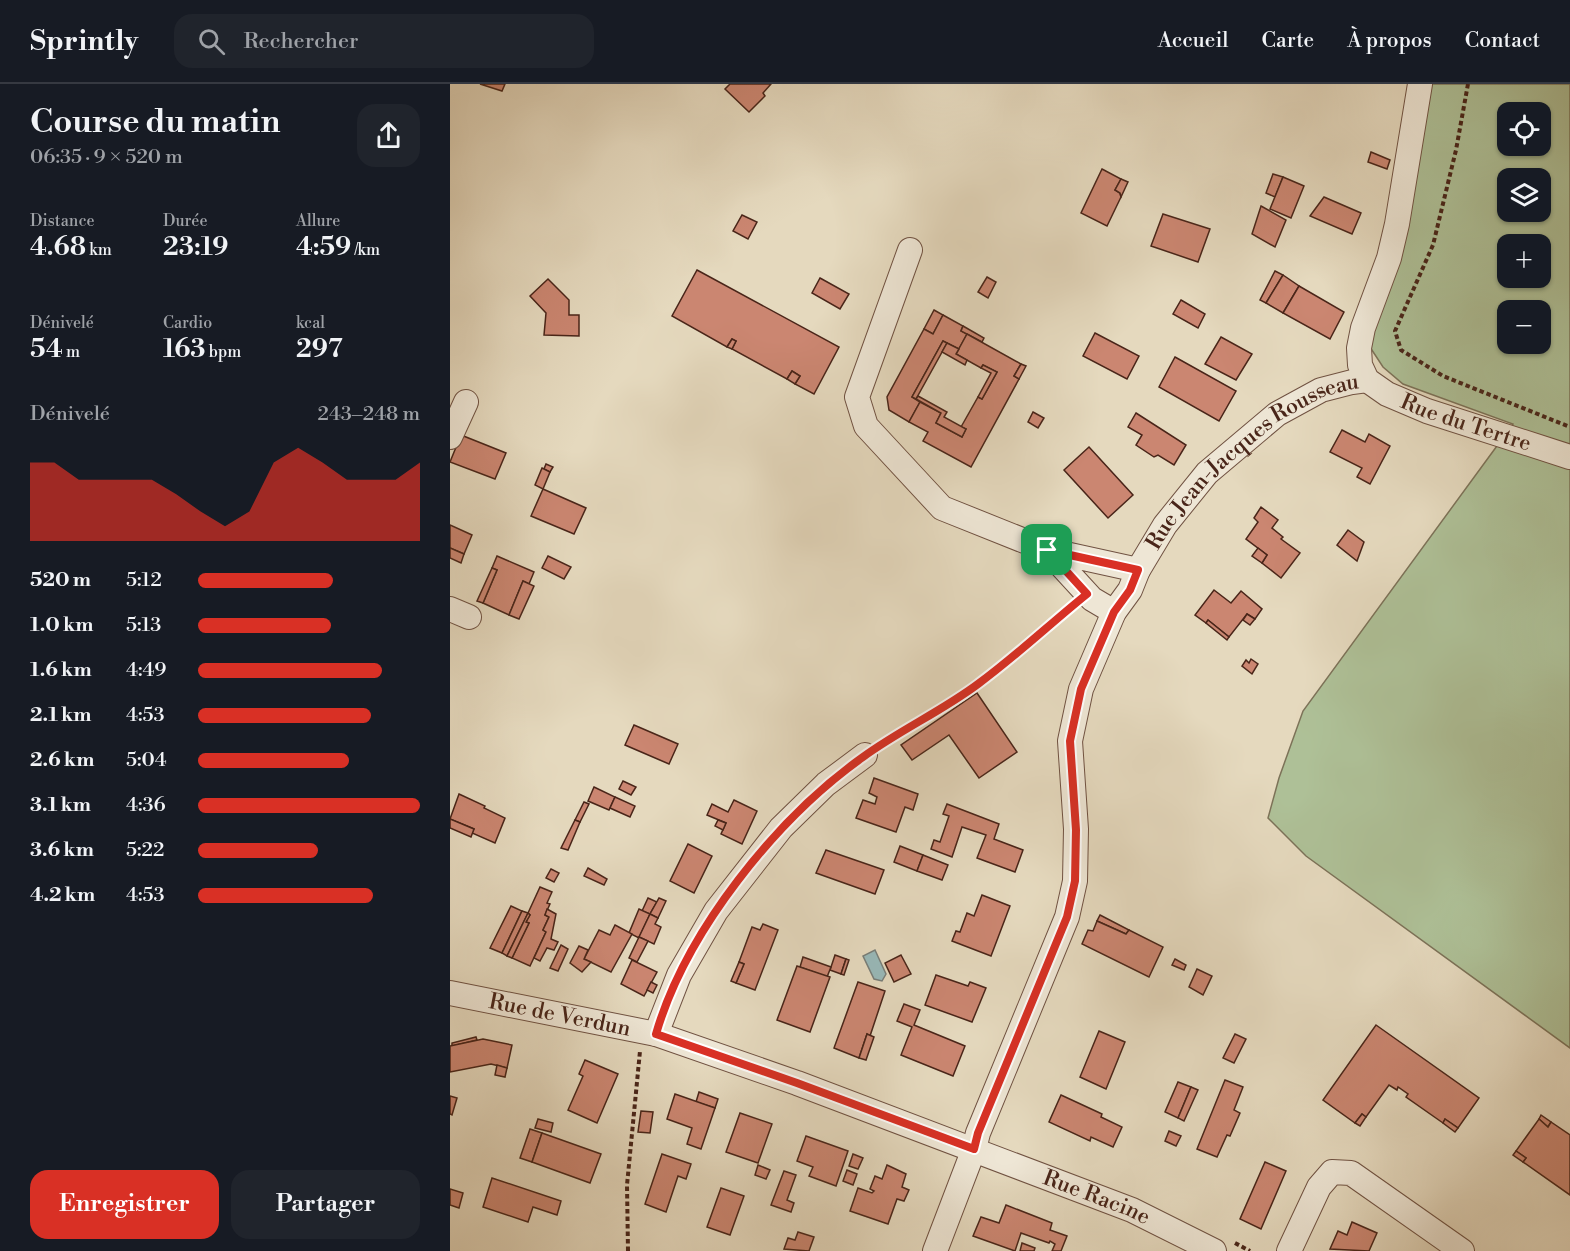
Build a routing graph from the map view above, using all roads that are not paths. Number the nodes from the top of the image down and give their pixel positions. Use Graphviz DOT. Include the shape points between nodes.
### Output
graph roads {
  1 [pos="1420,84"];
  2 [pos="910,250"];
  3 [pos="1367,380"];
  4 [pos="466,402"];
  5 [pos="450,437"];
  6 [pos="1570,457"];
  7 [pos="1047,550"];
  8 [pos="1138,570"];
  9 [pos="1114,612"];
  10 [pos="865,755"];
  11 [pos="450,993"];
  12 [pos="650,1032"];
  13 [pos="974,1149"];
  14 [pos="935,1251"];
  15 [pos="1214,1251"];
  16 [pos="1289,1251"];
  17 [pos="1462,1251"];
  1 -- 3 [label="street, Rue Jean-Jacques Rousseau" via="1397,224 1359,348 1360,365"];
  2 -- 7 [label="street" via="857,397 866,426 942,508"];
  3 -- 6 [label="street, Rue du Tertre" via="1387,394 1427,411"];
  3 -- 8 [label="street, Rue Jean-Jacques Rousseau" via="1321,390 1277,414 1207,473 1165,525"];
  4 -- 5 [label="street"];
  7 -- 8 [label="street"];
  7 -- 9 [label="street" via="1092,599"];
  8 -- 9 [label="street, Rue Jean-Jacques Rousseau"];
  9 -- 13 [label="street, Rue Jean-Jacques Rousseau" via="1081,689 1070,741 1076,830 1075,881 1067,917"];
  10 -- 12 [label="street" via="826,784 781,828 716,911"];
  11 -- 12 [label="street, Rue de Verdun"];
  12 -- 13 [label="street, Rue de Verdun"];
  13 -- 14 [label="street, Rue Jean-Jacques Rousseau"];
  13 -- 15 [label="street, Rue Racine" via="1132,1210"];
  16 -- 17 [label="street" via="1319,1187 1332,1172 1351,1173"];
}
